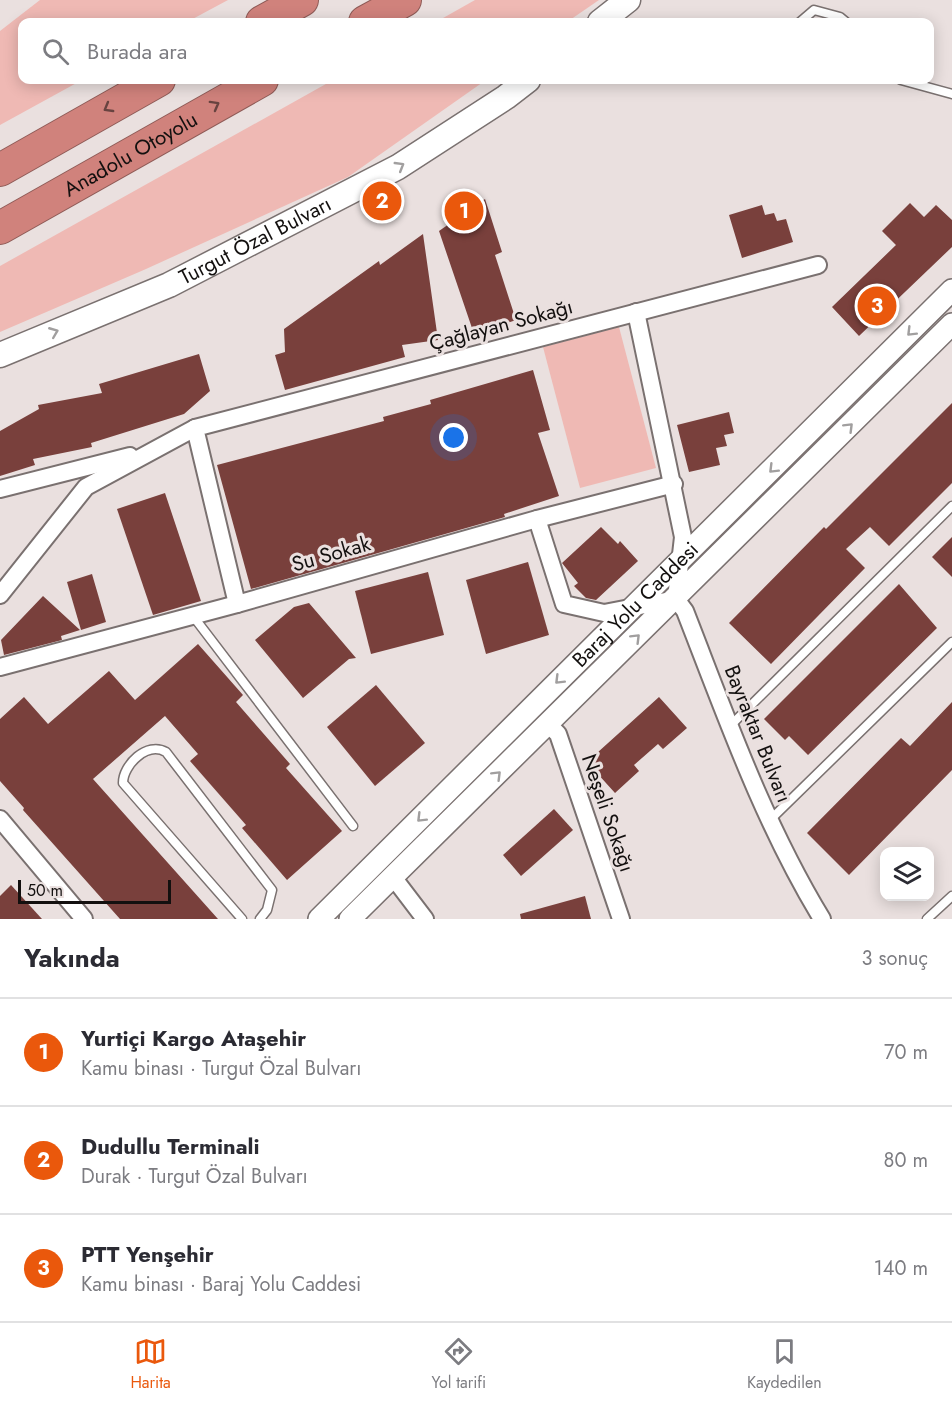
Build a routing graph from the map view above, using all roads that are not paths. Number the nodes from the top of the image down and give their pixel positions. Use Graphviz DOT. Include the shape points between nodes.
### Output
graph roads {
  1 [pos="302,0"];
  2 [pos="405,0"];
  3 [pos="628,0"];
  4 [pos="268,18"];
  5 [pos="372,18"];
  6 [pos="605,18"];
  7 [pos="805,18"];
  8 [pos="841,18"];
  9 [pos="152,84"];
  10 [pos="255,84"];
  11 [pos="522,84"];
  12 [pos="916,84"];
  13 [pos="952,94"];
  14 [pos="0,170"];
  15 [pos="0,228"];
  16 [pos="818,265"];
  17 [pos="952,290"];
  18 [pos="636,312"];
  19 [pos="952,324"];
  20 [pos="0,355"];
  21 [pos="195,428"];
  22 [pos="154,450"];
  23 [pos="674,484"];
  24 [pos="0,489"];
  25 [pos="952,506"];
  26 [pos="537,519"];
  27 [pos="682,560"];
  28 [pos="0,595"];
  29 [pos="676,599"];
  30 [pos="237,604"];
  31 [pos="636,605"];
  32 [pos="193,616"];
  33 [pos="952,642"];
  34 [pos="0,667"];
  35 [pos="548,724"];
  36 [pos="730,726"];
  37 [pos="0,819"];
  38 [pos="769,820"];
  39 [pos="353,826"];
  40 [pos="393,877"];
  41 [pos="952,896"];
  42 [pos="84,919"];
  43 [pos="242,919"];
  44 [pos="260,919"];
  45 [pos="319,919"];
  46 [pos="350,919"];
  47 [pos="425,919"];
  48 [pos="621,919"];
  49 [pos="822,919"];
  50 [pos="927,919"];
  1 -- 4 [label="highway"];
  2 -- 5 [label="highway"];
  3 -- 6 [label="main road"];
  7 -- 8 [label="lane" via="814,10"];
  9 -- 14 [label="highway, one-way"];
  15 -- 10 [label="highway, Anadolu Otoyolu, one-way"];
  20 -- 11 [label="main road, Turgut Özal Bulvarı, one-way" via="169,285 398,167"];
  12 -- 13 [label="lane"];
  16 -- 18 [label="street, Çağlayan Sokağı"];
  17 -- 27 [label="street, Baraj Yolu Caddesi, one-way"];
  18 -- 21 [label="street, Çağlayan Sokağı"];
  18 -- 23 [label="street"];
  29 -- 19 [label="street, Baraj Yolu Caddesi, one-way"];
  21 -- 22 [label="street, Çağlayan Sokağı"];
  21 -- 30 [label="street"];
  22 -- 24 [label="street"];
  22 -- 28 [label="street, Çağlayan Sokağı" via="87,487"];
  23 -- 26 [label="street, Su Sokak"];
  23 -- 27 [label="street" via="684,537"];
  25 -- 36 [label="lane"];
  26 -- 30 [label="street, Su Sokak"];
  26 -- 31 [label="street" via="564,604 604,613"];
  27 -- 29 [label="street"];
  27 -- 31 [label="street, Baraj Yolu Caddesi"];
  29 -- 31 [label="street"];
  35 -- 29 [label="street, Baraj Yolu Caddesi, one-way"];
  29 -- 36 [label="street, Bayraktar Bulvarı" via="685,611"];
  30 -- 32 [label="street, Su Sokak"];
  31 -- 45 [label="street, Baraj Yolu Caddesi, one-way"];
  32 -- 34 [label="street, Su Sokak"];
  32 -- 39 [label="lane"];
  33 -- 38 [label="lane"];
  40 -- 35 [label="street, Baraj Yolu Caddesi, one-way"];
  35 -- 48 [label="street, Neşeli Sokağı" via="558,734"];
  36 -- 38 [label="street, Bayraktar Bulvarı"];
  37 -- 42 [label="street"];
  38 -- 49 [label="street, Bayraktar Bulvarı"];
  40 -- 46 [label="street, Baraj Yolu Caddesi"];
  40 -- 47 [label="street"];
  41 -- 50 [label="lane"];
  43 -- 44 [label="lane" via="123,783 127,768 147,750 166,752 272,890 267,910"];
}
